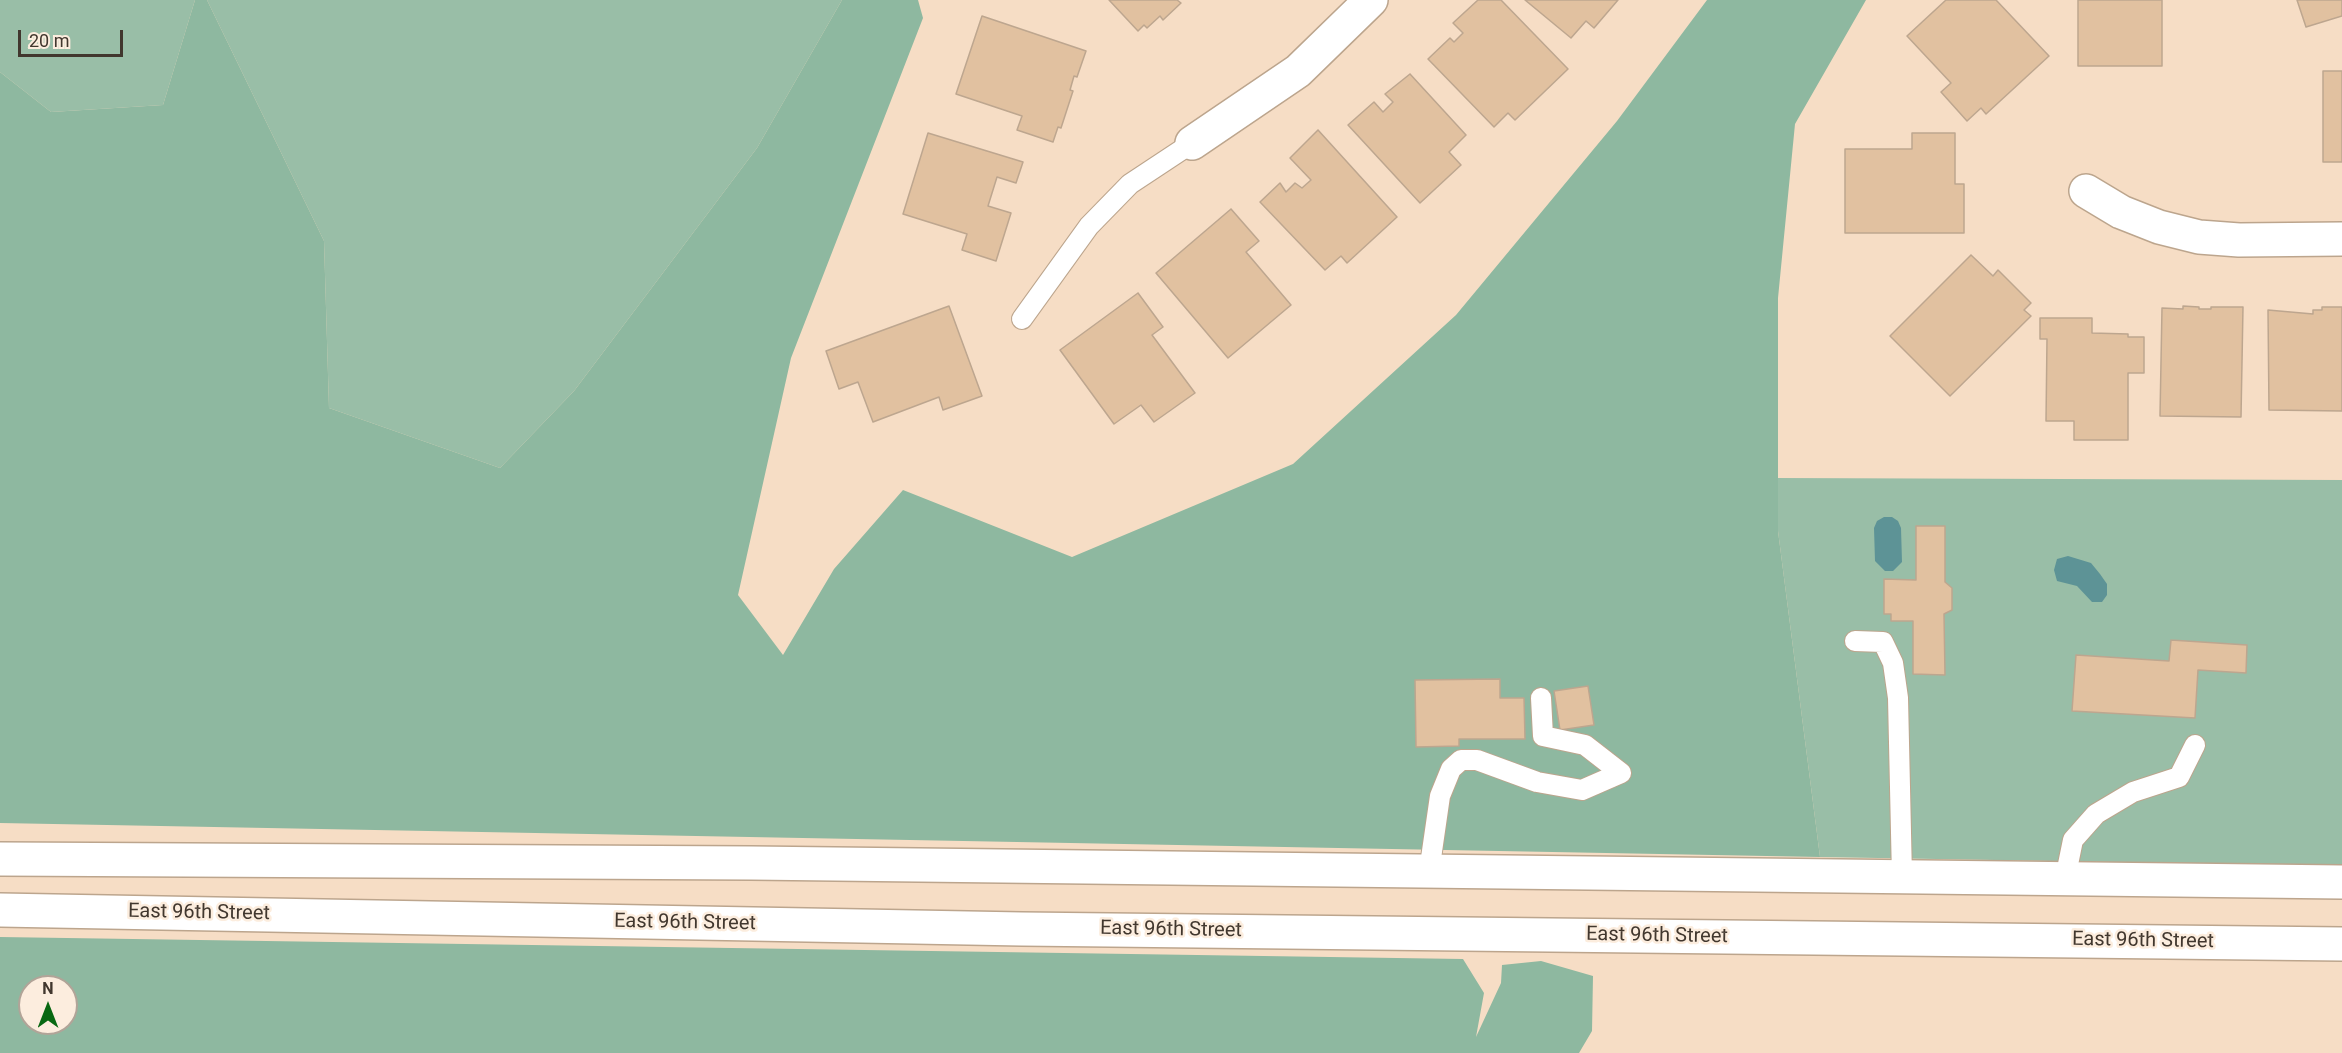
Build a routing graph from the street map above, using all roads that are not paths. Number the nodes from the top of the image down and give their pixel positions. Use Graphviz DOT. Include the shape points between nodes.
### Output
graph roads {
  1 [pos="1371,0"];
  2 [pos="1191,143"];
  3 [pos="2086,191"];
  4 [pos="2342,239"];
  5 [pos="1022,319"];
  6 [pos="1855,641"];
  7 [pos="1541,698"];
  8 [pos="2194,745"];
  9 [pos="0,859"];
  10 [pos="1429,872"];
  11 [pos="1902,877"];
  12 [pos="2065,879"];
  13 [pos="2342,882"];
  14 [pos="0,910"];
  15 [pos="2342,944"];
  1 -- 2 [label="main road" via="1298,71"];
  2 -- 5 [label="lane" via="1130,184 1089,226"];
  3 -- 4 [label="main road" via="2140,220 2199,237"];
  6 -- 11 [label="lane" via="1883,642 1893,663 1898,698"];
  7 -- 10 [label="lane" via="1543,736 1585,745 1621,773 1582,790 1537,783 1477,760 1461,760 1451,769 1440,796"];
  8 -- 12 [label="lane" via="2179,777 2133,792 2096,814 2073,840"];
  9 -- 10 [label="main road"];
  10 -- 11 [label="main road"];
  11 -- 12 [label="main road"];
  12 -- 13 [label="main road"];
  14 -- 15 [label="main road, East 96th Street" via="963,928"];
}
